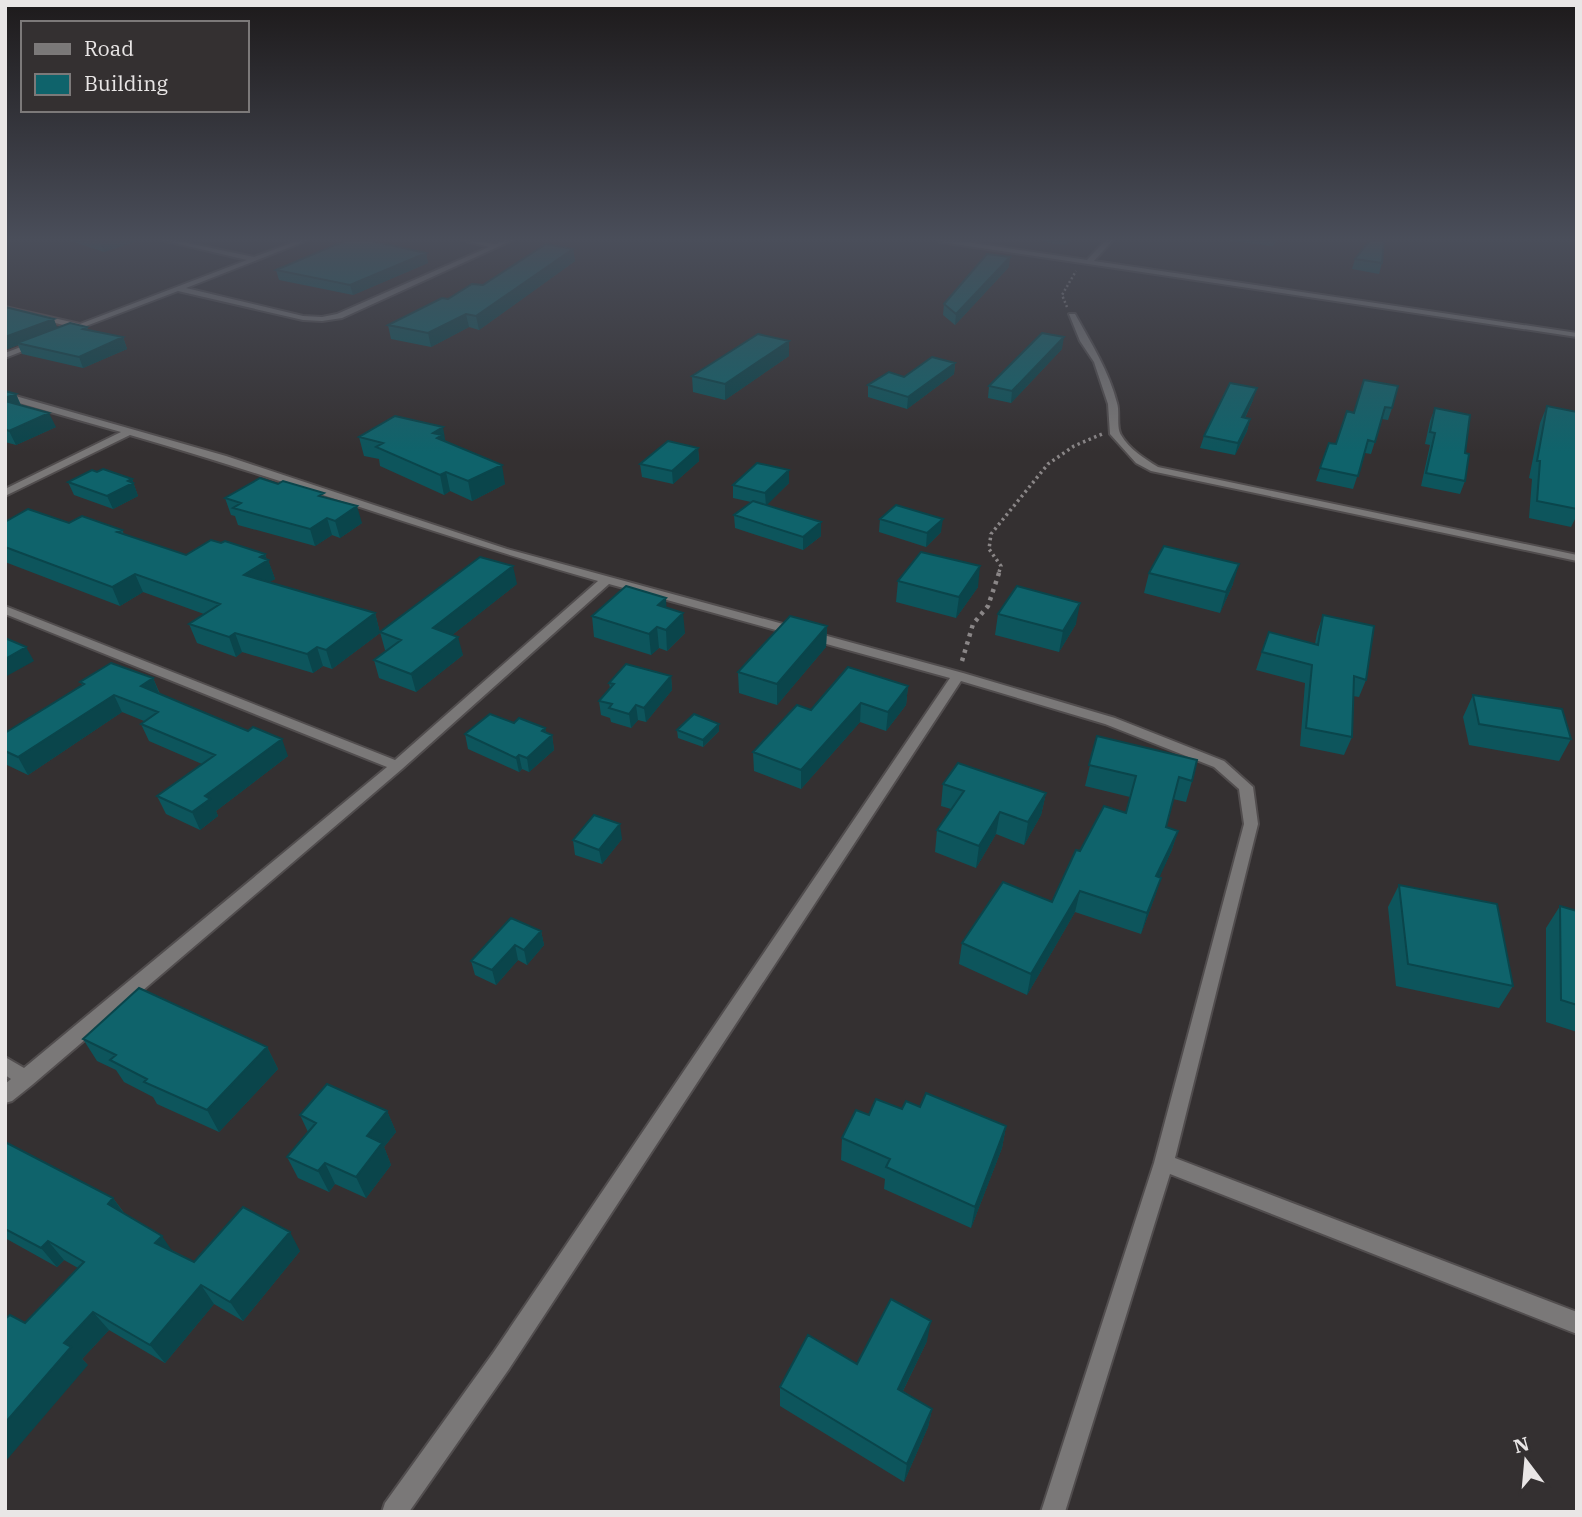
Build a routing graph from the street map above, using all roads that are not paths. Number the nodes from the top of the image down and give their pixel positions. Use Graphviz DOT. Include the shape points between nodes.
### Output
graph roads {
  1 [pos="13,311"];
  2 [pos="121,311"];
  3 [pos="272,311"];
  4 [pos="351,311"];
  5 [pos="1413,311"];
  6 [pos="1072,316"];
  7 [pos="80,326"];
  8 [pos="1577,335"];
  9 [pos="57,336"];
  10 [pos="45,340"];
  11 [pos="5,356"];
  12 [pos="5,396"];
  13 [pos="130,430"];
  14 [pos="5,494"];
  15 [pos="1577,558"];
  16 [pos="607,579"];
  17 [pos="5,610"];
  18 [pos="958,676"];
  19 [pos="397,766"];
  20 [pos="5,1065"];
  21 [pos="25,1079"];
  22 [pos="5,1096"];
  23 [pos="1164,1163"];
  24 [pos="1577,1323"];
  25 [pos="394,1512"];
  26 [pos="1054,1512"];
  1 -- 7 [label="street"];
  2 -- 7 [label="street"];
  3 -- 4 [label="street" via="322,319"];
  5 -- 8 [label="street"];
  6 -- 15 [label="street" via="1098,362 1113,404 1115,434 1140,461 1173,475"];
  7 -- 9 [label="street"];
  10 -- 11 [label="street"];
  12 -- 13 [label="street"];
  13 -- 14 [label="street"];
  13 -- 16 [label="street" via="503,551"];
  16 -- 18 [label="street"];
  16 -- 19 [label="street"];
  17 -- 19 [label="street"];
  18 -- 23 [label="street" via="1156,738 1219,764 1246,787 1251,824"];
  18 -- 25 [label="street" via="509,1350"];
  19 -- 21 [label="street"];
  20 -- 21 [label="street"];
  21 -- 22 [label="street"];
  23 -- 24 [label="street"];
  23 -- 26 [label="street"];
}
